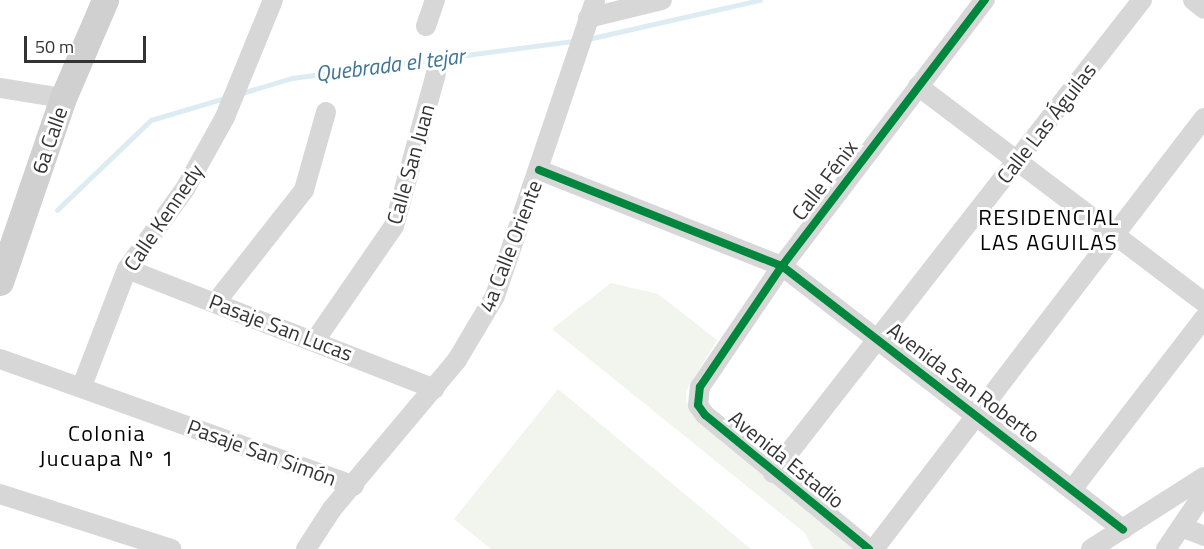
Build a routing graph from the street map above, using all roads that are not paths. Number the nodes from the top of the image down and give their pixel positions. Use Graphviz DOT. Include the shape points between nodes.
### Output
graph roads {
  1 [pos="105,0"];
  2 [pos="273,0"];
  3 [pos="435,0"];
  4 [pos="662,0"];
  5 [pos="985,0"];
  6 [pos="1142,0"];
  7 [pos="1193,0"];
  8 [pos="1204,9"];
  9 [pos="586,25"];
  10 [pos="426,26"];
  11 [pos="436,74"];
  12 [pos="918,86"];
  13 [pos="0,88"];
  14 [pos="63,98"];
  15 [pos="326,112"];
  16 [pos="1204,118"];
  17 [pos="1017,160"];
  18 [pos="539,170"];
  19 [pos="9,231"];
  20 [pos="1115,234"];
  21 [pos="782,266"];
  22 [pos="127,269"];
  23 [pos="0,282"];
  24 [pos="216,302"];
  25 [pos="1204,302"];
  26 [pos="1204,318"];
  27 [pos="316,339"];
  28 [pos="877,339"];
  29 [pos="0,359"];
  30 [pos="82,386"];
  31 [pos="700,387"];
  32 [pos="434,389"];
  33 [pos="976,416"];
  34 [pos="773,473"];
  35 [pos="1204,477"];
  36 [pos="354,486"];
  37 [pos="1074,487"];
  38 [pos="1204,493"];
  39 [pos="0,494"];
  40 [pos="1180,527"];
  41 [pos="1123,530"];
  42 [pos="1204,536"];
  43 [pos="171,549"];
  44 [pos="306,549"];
  45 [pos="872,549"];
  46 [pos="1091,549"];
  47 [pos="1166,549"];
  1 -- 14 [label="street, 6a Calle"];
  2 -- 22 [label="street, Calle Kennedy" via="235,94 185,189"];
  3 -- 10 [label="street"];
  4 -- 9 [label="street, 4a Calle Oriente"];
  5 -- 12 [label="street, Calle Fénix"];
  6 -- 17 [label="street, Calle Las Águilas"];
  7 -- 8 [label="street"];
  9 -- 18 [label="street, 4a Calle Oriente"];
  11 -- 27 [label="street, Calle San Juan" via="394,226"];
  12 -- 17 [label="street"];
  12 -- 21 [label="street, Calle Fénix"];
  13 -- 14 [label="street"];
  14 -- 19 [label="street, 6a Calle"];
  15 -- 24 [label="street" via="304,190"];
  16 -- 20 [label="street"];
  17 -- 20 [label="street"];
  17 -- 28 [label="street, Calle Las Águilas"];
  18 -- 21 [label="street, Avenida San Roberto"];
  18 -- 32 [label="street, 4a Calle Oriente" via="495,296"];
  19 -- 23 [label="street, 6a Calle"];
  20 -- 25 [label="street"];
  20 -- 33 [label="street"];
  21 -- 28 [label="street, Avenida San Roberto"];
  21 -- 31 [label="street, Calle Fénix"];
  22 -- 24 [label="street, Pasaje San Lucas"];
  22 -- 30 [label="street, Calle Kennedy"];
  24 -- 27 [label="street, Pasaje San Lucas"];
  26 -- 37 [label="street"];
  27 -- 32 [label="street, Pasaje San Lucas"];
  28 -- 33 [label="street, Avenida San Roberto"];
  28 -- 34 [label="street, Calle Las Águilas"];
  29 -- 30 [label="street, Pasaje San Simón"];
  30 -- 36 [label="street, Pasaje San Simón"];
  31 -- 34 [label="street, Avenida Estadio" via="698,405 705,415"];
  32 -- 36 [label="street, 4a Calle Oriente"];
  33 -- 37 [label="street, Avenida San Roberto"];
  33 -- 45 [label="street"];
  34 -- 45 [label="street, Avenida Estadio"];
  35 -- 41 [label="street"];
  36 -- 44 [label="street, 4a Calle Oriente"];
  37 -- 41 [label="street, Avenida San Roberto"];
  38 -- 40 [label="street"];
  39 -- 43 [label="street"];
  40 -- 42 [label="street"];
  40 -- 47 [label="street"];
  41 -- 46 [label="street"];
}
